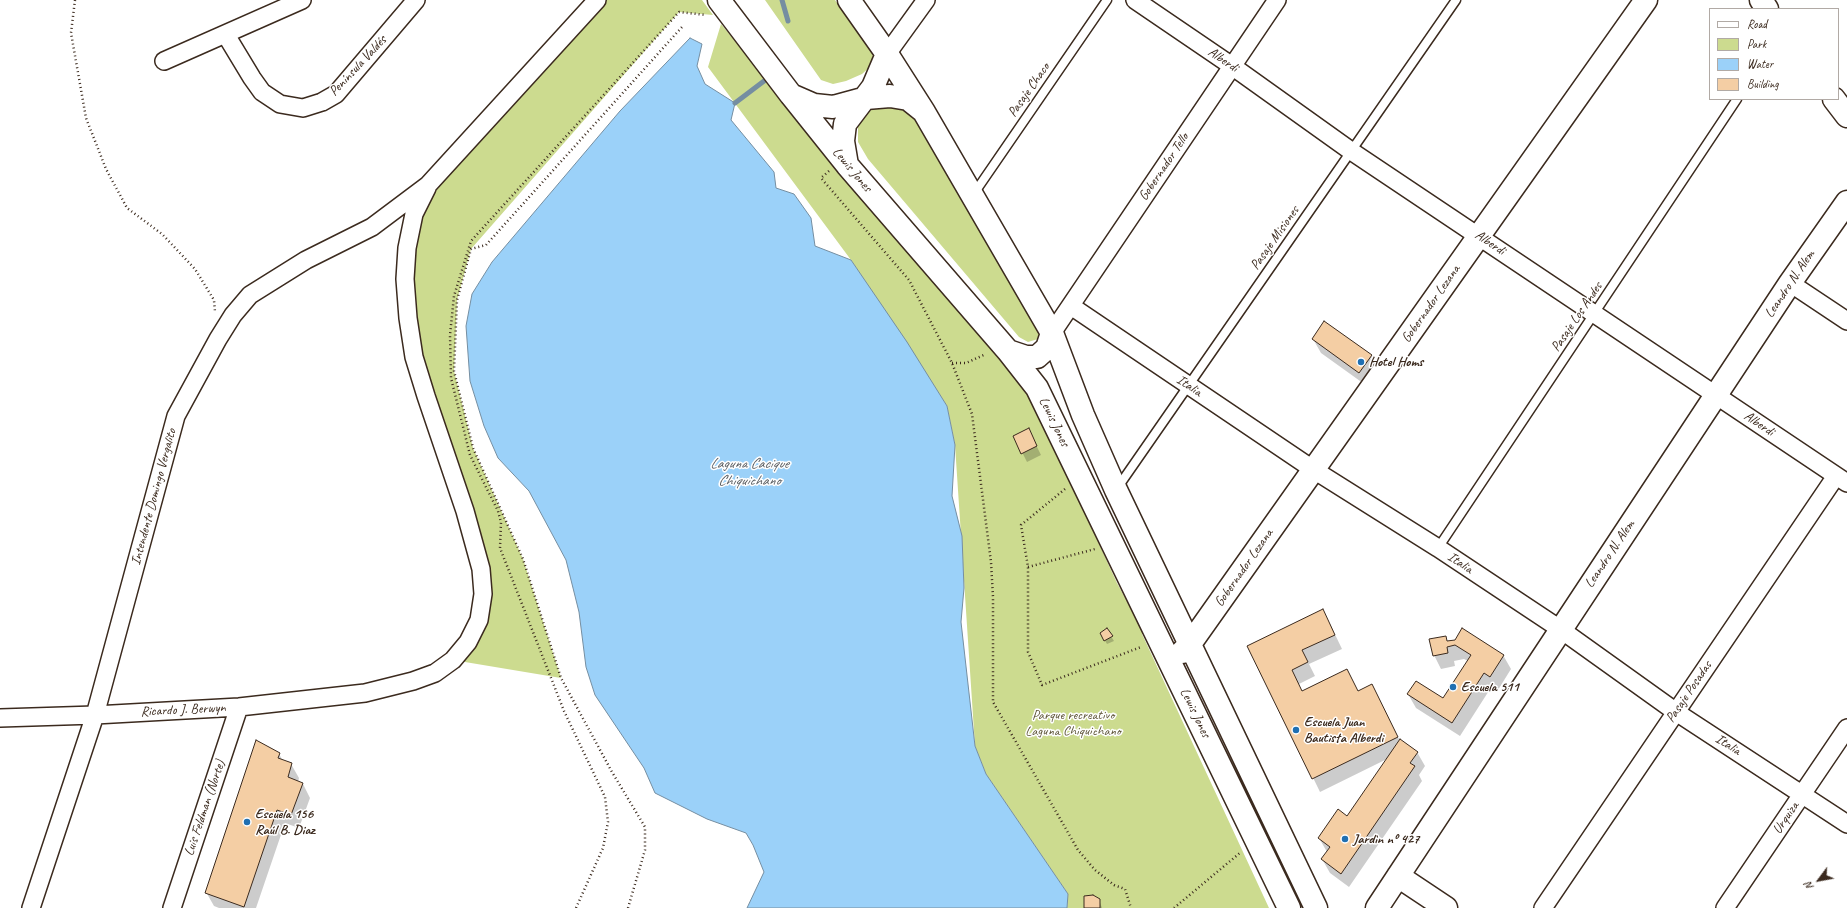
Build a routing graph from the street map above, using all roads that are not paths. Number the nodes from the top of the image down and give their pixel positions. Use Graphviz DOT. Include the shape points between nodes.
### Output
graph roads {
  1 [pos="302,0"];
  2 [pos="416,0"];
  3 [pos="597,0"];
  4 [pos="848,0"];
  5 [pos="926,0"];
  6 [pos="1107,0"];
  7 [pos="1135,0"];
  8 [pos="1277,0"];
  9 [pos="1456,0"];
  10 [pos="1646,0"];
  11 [pos="716,8"];
  12 [pos="226,35"];
  13 [pos="887,54"];
  14 [pos="164,61"];
  15 [pos="1232,66"];
  16 [pos="791,95"];
  17 [pos="866,98"];
  18 [pos="1736,100"];
  19 [pos="1835,100"];
  20 [pos="924,112"];
  21 [pos="1847,116"];
  22 [pos="1352,151"];
  23 [pos="839,167"];
  24 [pos="428,185"];
  25 [pos="973,196"];
  26 [pos="1847,202"];
  27 [pos="1480,235"];
  28 [pos="1790,283"];
  29 [pos="1071,306"];
  30 [pos="1595,313"];
  31 [pos="1847,321"];
  32 [pos="1052,333"];
  33 [pos="1000,351"];
  34 [pos="1188,386"];
  35 [pos="1715,395"];
  36 [pos="1314,470"];
  37 [pos="1842,480"];
  38 [pos="1116,490"];
  39 [pos="1438,548"];
  40 [pos="1560,629"];
  41 [pos="1190,644"];
  42 [pos="1171,663"];
  43 [pos="239,707"];
  44 [pos="1676,712"];
  45 [pos="95,715"];
  46 [pos="0,718"];
  47 [pos="1847,728"];
  48 [pos="1803,794"];
  49 [pos="1847,824"];
  50 [pos="1398,876"];
  51 [pos="31,908"];
  52 [pos="172,908"];
  53 [pos="1289,908"];
  54 [pos="1316,908"];
  55 [pos="1377,908"];
  56 [pos="1446,908"];
  57 [pos="1543,908"];
  58 [pos="1725,908"];
  1 -- 12 [label="street"];
  2 -- 12 [label="street, Península Valdés" via="336,94 322,102 302,108 280,104 262,92"];
  3 -- 24 [label="street"];
  4 -- 13 [label="street, Lewis Jones"];
  5 -- 13 [label="street"];
  6 -- 25 [label="lane, Pasaje Chaco"];
  7 -- 15 [label="street, Alberdi"];
  8 -- 15 [label="street, Gobernador Tello"];
  9 -- 22 [label="lane, Pasaje Misiones"];
  10 -- 27 [label="street, Gobernador Lezana"];
  11 -- 16 [label="street, Lewis Jones"];
  12 -- 14 [label="street"];
  13 -- 17 [label="street"];
  13 -- 20 [label="street, Lewis Jones"];
  15 -- 22 [label="street, Alberdi"];
  15 -- 29 [label="street, Gobernador Tello"];
  16 -- 17 [label="street" via="814,105 833,107"];
  16 -- 23 [label="street, Lewis Jones"];
  17 -- 20 [label="street" via="890,96 908,100"];
  17 -- 23 [label="street" via="845,124"];
  18 -- 30 [label="lane, Pasaje Los Andes"];
  19 -- 21 [label="street"];
  20 -- 25 [label="street, Lewis Jones"];
  22 -- 27 [label="street, Alberdi"];
  22 -- 34 [label="lane, Pasaje Misiones"];
  23 -- 33 [label="street, Lewis Jones"];
  24 -- 43 [label="street, Ricardo J. Berwyn" via="414,214 407,248 405,279 408,318 414,357 465,511 480,569 483,594 479,620 468,642 453,660 435,673 413,681 365,693"];
  24 -- 45 [label="street, Intendente Domingo Vergalito" via="372,227 306,260 250,295 218,338 176,416"];
  25 -- 32 [label="street, Lewis Jones"];
  26 -- 28 [label="street, Leandro N. Alem"];
  27 -- 30 [label="street, Alberdi"];
  27 -- 36 [label="street, Gobernador Lezana"];
  28 -- 31 [label="street"];
  28 -- 35 [label="street, Leandro N. Alem"];
  29 -- 32 [label="street, Gobernador Tello"];
  29 -- 34 [label="street, Italia"];
  30 -- 35 [label="street, Alberdi"];
  30 -- 39 [label="lane, Pasaje Los Andes"];
  32 -- 33 [label="street" via="1047,348 1037,357"];
  32 -- 38 [label="street, Lewis Jones" via="1083,415"];
  33 -- 42 [label="street, Lewis Jones" via="1037,388"];
  34 -- 36 [label="street, Italia"];
  34 -- 38 [label="lane, Pasaje Misiones"];
  35 -- 37 [label="street, Alberdi"];
  35 -- 40 [label="street, Leandro N. Alem"];
  36 -- 39 [label="street, Italia"];
  36 -- 41 [label="street, Gobernador Lezana"];
  37 -- 44 [label="street, Pasaje Posadas"];
  38 -- 41 [label="street, Lewis Jones"];
  39 -- 40 [label="street, Italia"];
  40 -- 44 [label="street, Italia"];
  40 -- 50 [label="street, Leandro N. Alem"];
  41 -- 42 [label="street, Gobernador Lezana"];
  41 -- 54 [label="street, Lewis Jones"];
  42 -- 53 [label="street, Lewis Jones"];
  43 -- 45 [label="street, Ricardo J. Berwyn"];
  43 -- 52 [label="street, Luis Feldman (Norte)"];
  44 -- 48 [label="street, Italia"];
  44 -- 57 [label="street, Pasaje Posadas"];
  45 -- 46 [label="street, Ricardo J. Berwyn"];
  45 -- 51 [label="street, Intendente Domingo Vergalito"];
  47 -- 48 [label="street, Urquiza"];
  48 -- 49 [label="street, Italia"];
  48 -- 58 [label="street, Urquiza"];
  50 -- 55 [label="street, Leandro N. Alem"];
  50 -- 56 [label="street"];
}
